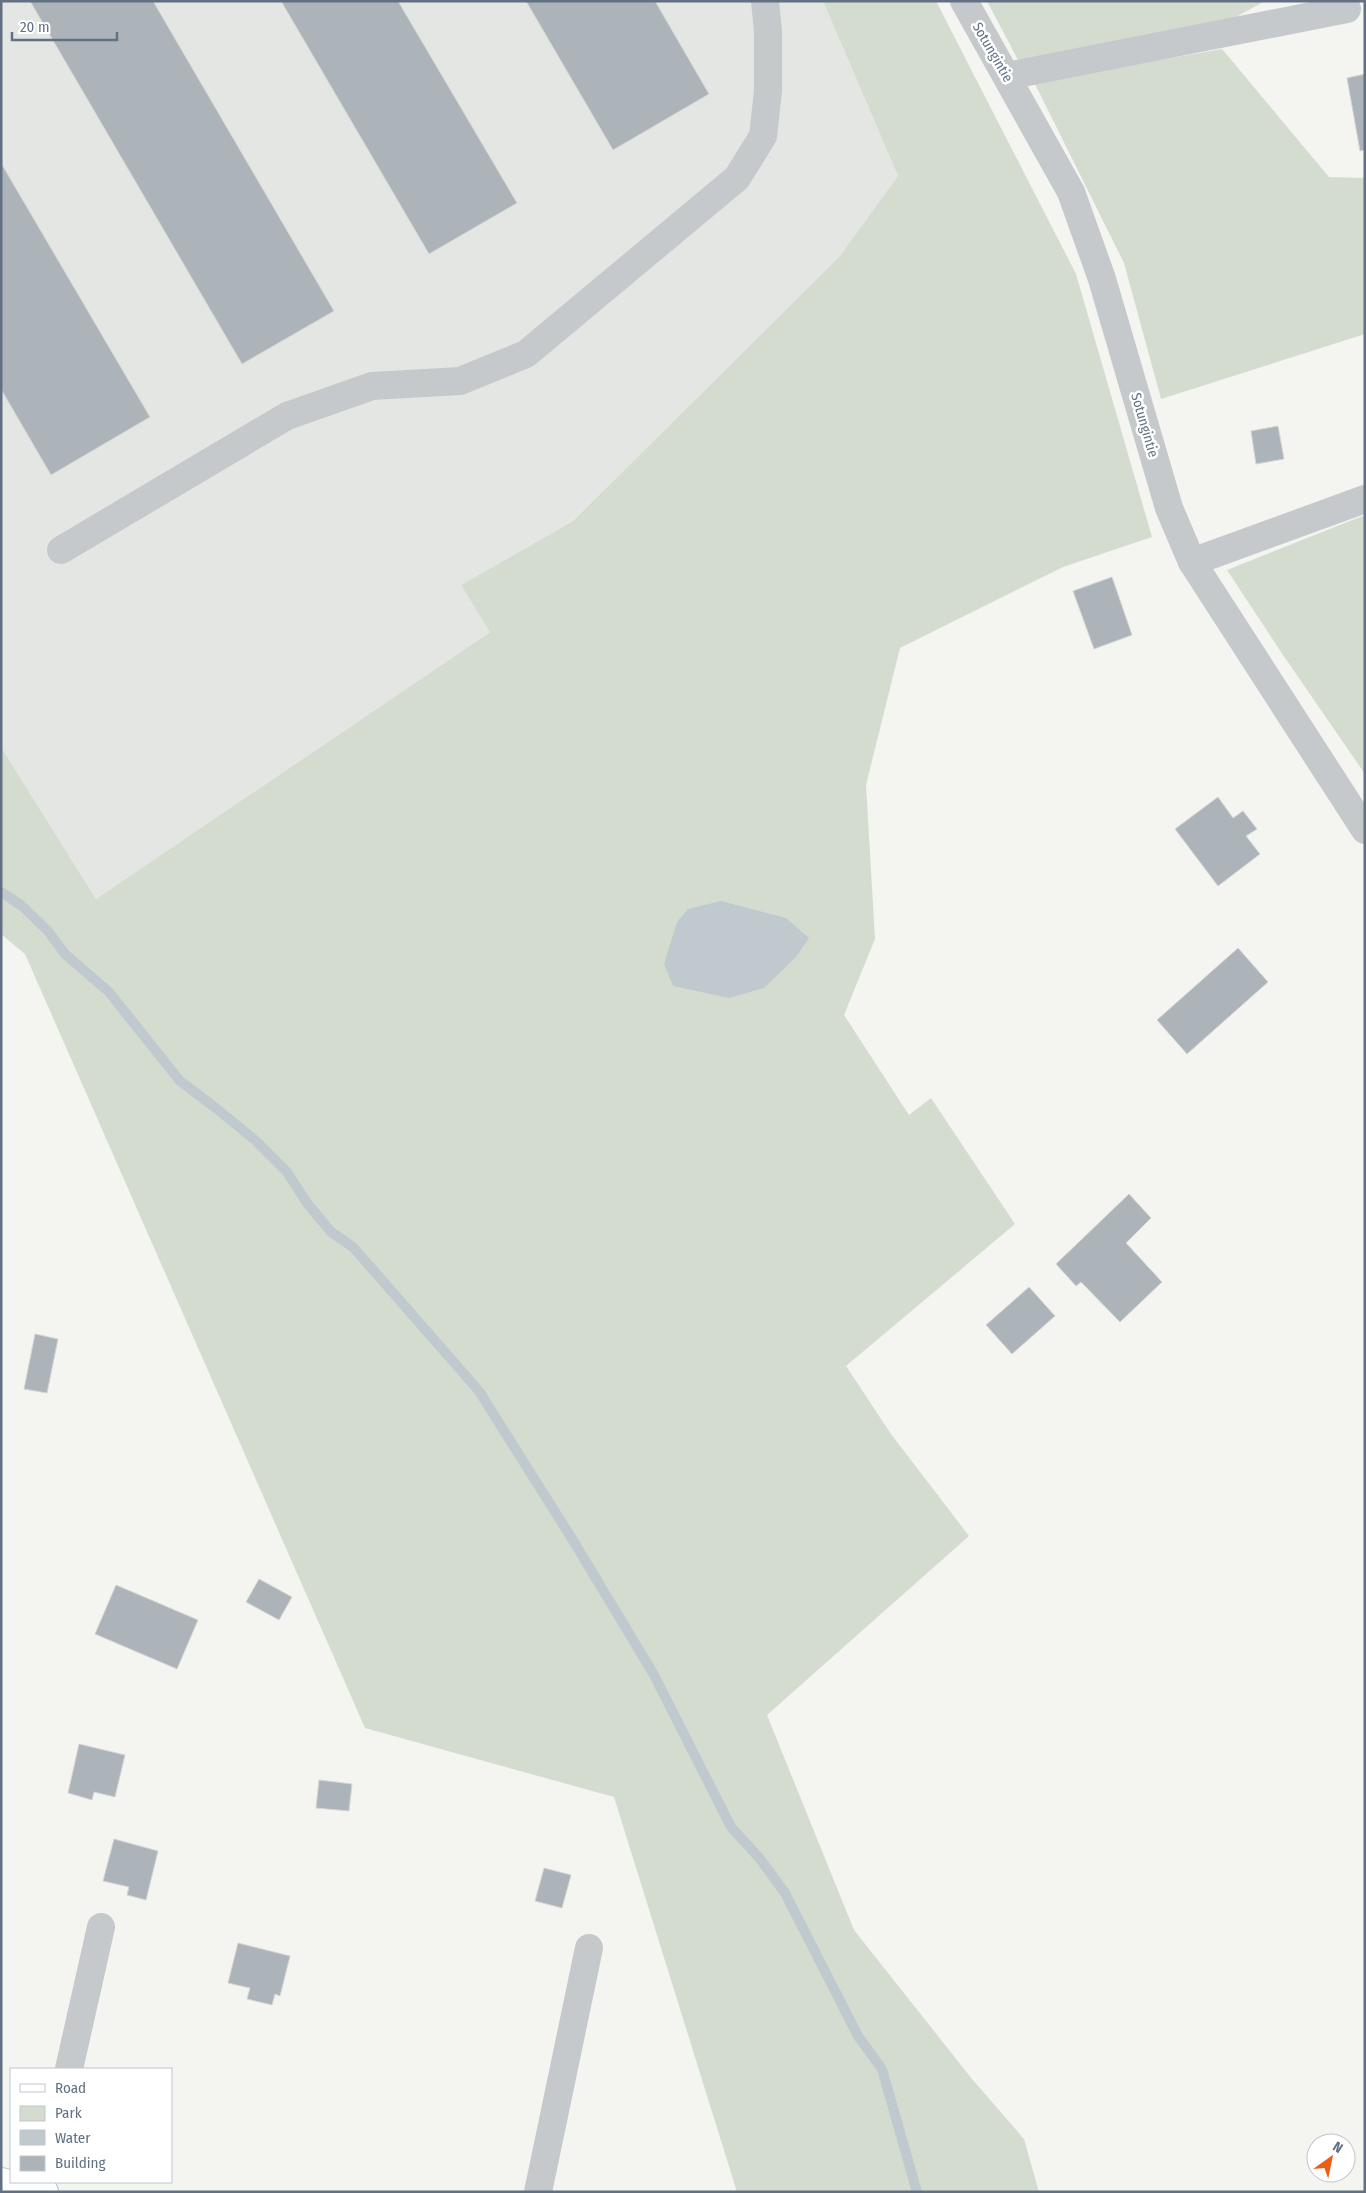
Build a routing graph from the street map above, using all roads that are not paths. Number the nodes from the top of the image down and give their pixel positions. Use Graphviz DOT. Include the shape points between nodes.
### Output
graph roads {
  1 [pos="765,1"];
  2 [pos="964,1"];
  3 [pos="1347,9"];
  4 [pos="1007,76"];
  5 [pos="1365,499"];
  6 [pos="61,550"];
  7 [pos="1192,562"];
  8 [pos="1365,830"];
  9 [pos="101,1927"];
  10 [pos="589,1948"];
  11 [pos="69,2068"];
  12 [pos="1,2182"];
  13 [pos="43,2192"];
  14 [pos="538,2192"];
  1 -- 6 [label="street" via="768,91 763,136 737,178 526,354 460,381 372,386 287,416"];
  2 -- 4 [label="street, Sotungintie"];
  3 -- 4 [label="street"];
  4 -- 7 [label="street, Sotungintie" via="1071,192 1102,279 1169,508"];
  5 -- 7 [label="street"];
  7 -- 8 [label="street, Sotungintie"];
  9 -- 11 [label="street"];
  10 -- 14 [label="street"];
  12 -- 13 [label="main road"];
}
